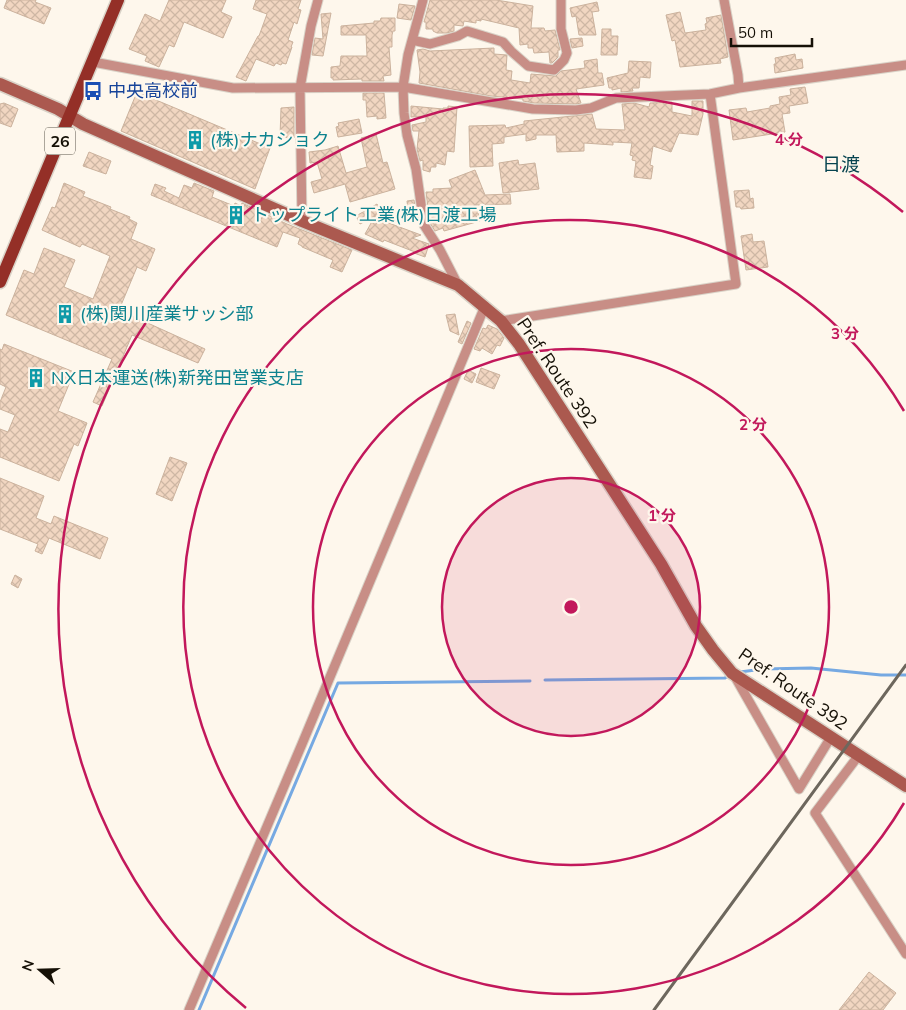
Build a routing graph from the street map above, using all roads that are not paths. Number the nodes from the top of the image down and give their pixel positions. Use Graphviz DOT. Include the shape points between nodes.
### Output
graph roads {
  1 [pos="118,0"];
  2 [pos="318,0"];
  3 [pos="423,0"];
  4 [pos="561,0"];
  5 [pos="724,0"];
  6 [pos="412,40"];
  7 [pos="93,62"];
  8 [pos="906,65"];
  9 [pos="0,84"];
  10 [pos="403,87"];
  11 [pos="300,88"];
  12 [pos="738,88"];
  13 [pos="710,94"];
  14 [pos="70,117"];
  15 [pos="302,221"];
  16 [pos="0,282"];
  17 [pos="458,285"];
  18 [pos="485,306"];
  19 [pos="501,320"];
  20 [pos="732,673"];
  21 [pos="831,736"];
  22 [pos="859,755"];
  23 [pos="906,786"];
  24 [pos="906,954"];
  25 [pos="189,1010"];
  1 -- 7 [label="main road, 26"];
  2 -- 11 [label="street"];
  3 -- 6 [label="street"];
  4 -- 6 [label="street" via="561,29 567,53 554,70 528,66 503,42 467,31 430,44"];
  5 -- 12 [label="street"];
  6 -- 10 [label="street"];
  7 -- 11 [label="street" via="232,88"];
  7 -- 14 [label="main road, 26"];
  8 -- 12 [label="street"];
  9 -- 14 [label="main road, Pref. Route 392"];
  10 -- 11 [label="street"];
  10 -- 13 [label="street" via="534,109 567,110 591,108 616,98"];
  10 -- 17 [label="street" via="407,135 416,169 424,225"];
  11 -- 15 [label="street"];
  12 -- 13 [label="street"];
  13 -- 19 [label="street" via="736,284"];
  14 -- 15 [label="main road, Pref. Route 392"];
  14 -- 16 [label="main road, 26"];
  15 -- 17 [label="main road, Pref. Route 392"];
  17 -- 18 [label="main road, Pref. Route 392"];
  18 -- 19 [label="main road, Pref. Route 392"];
  18 -- 25 [label="street"];
  19 -- 20 [label="main road, Pref. Route 392" via="626,509 696,626"];
  20 -- 21 [label="main road, Pref. Route 392"];
  20 -- 21 [label="street" via="799,789"];
  21 -- 22 [label="main road, Pref. Route 392"];
  22 -- 23 [label="main road, Pref. Route 392"];
  22 -- 24 [label="street" via="815,813"];
}
